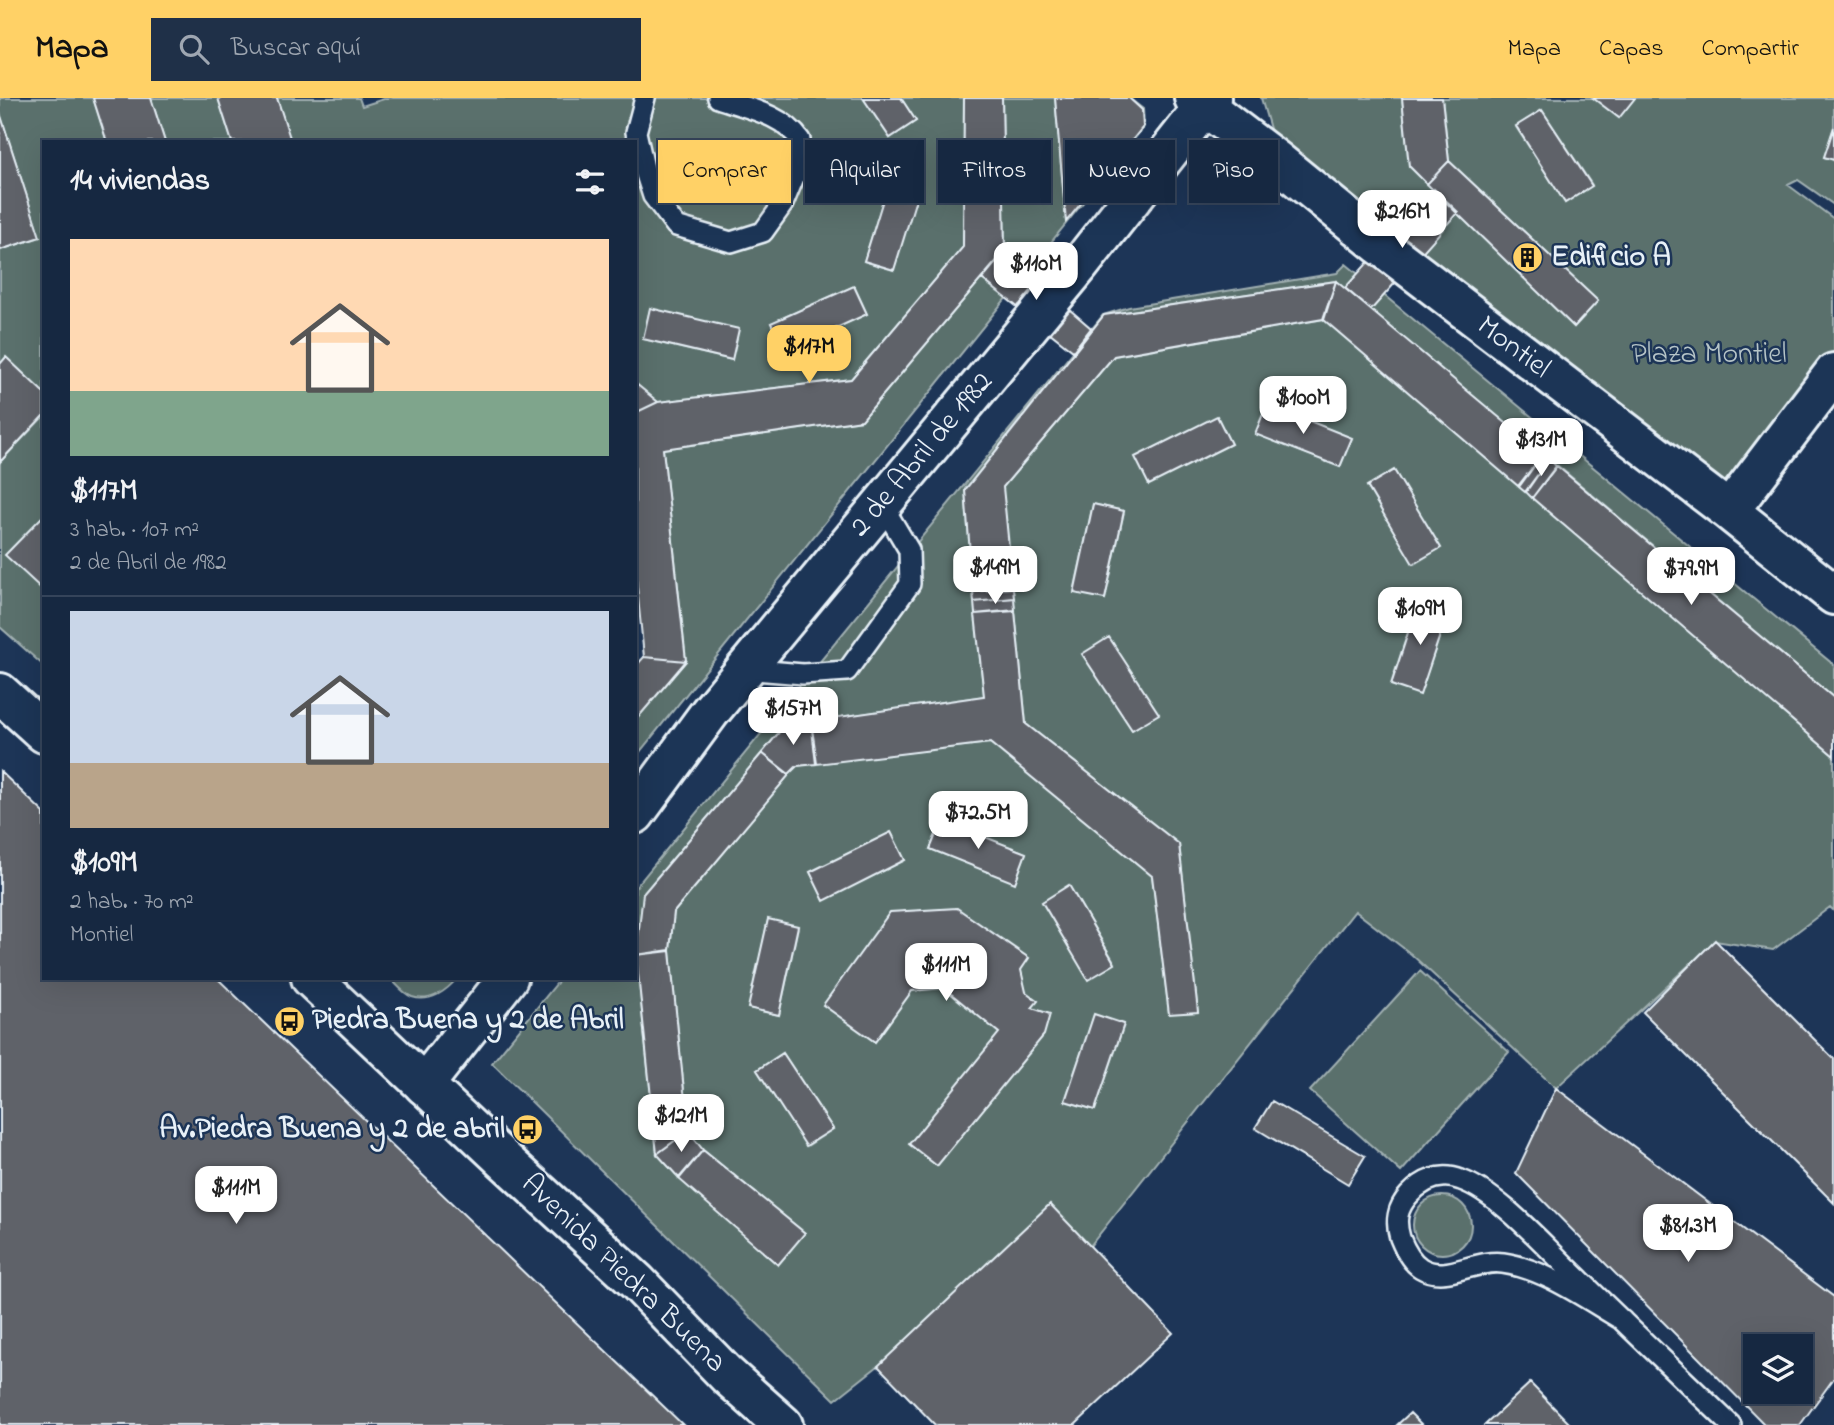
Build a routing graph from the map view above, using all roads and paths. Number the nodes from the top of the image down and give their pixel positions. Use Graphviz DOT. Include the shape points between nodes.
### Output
graph roads {
  1 [pos="645,98"];
  2 [pos="718,98"];
  3 [pos="1203,101"];
  4 [pos="1834,373"];
  5 [pos="881,503"];
  6 [pos="1729,511"];
  7 [pos="1834,594"];
  8 [pos="744,669"];
  9 [pos="0,693"];
  10 [pos="42,731"];
  11 [pos="637,811"];
  12 [pos="313,980"];
  13 [pos="506,980"];
  14 [pos="424,1085"];
  15 [pos="1622,1320"];
  16 [pos="783,1425"];
  17 [pos="1731,1425"];
  1 -- 2 [label="lane" via="636,132 653,196 676,226 731,242 763,232 783,204 797,170 800,139 783,122"];
  3 -- 5 [label="street, 2 de Abril de 1982" via="1078,267"];
  3 -- 6 [label="street, Montiel" via="1391,254"];
  4 -- 6 [label="street"];
  5 -- 8 [label="street, 2 de Abril de 1982"];
  5 -- 8 [label="lane" via="909,550 910,584 846,671 803,674"];
  6 -- 7 [label="street, Montiel"];
  8 -- 11 [label="street, 2 de Abril de 1982"];
  9 -- 10 [label="street"];
  12 -- 14 [label="street, Avenida Piedra Buena"];
  13 -- 14 [label="street"];
  14 -- 16 [label="street, Avenida Piedra Buena" via="638,1282 727,1375"];
  15 -- 15 [label="lane" via="1531,1232 1485,1193 1460,1179 1439,1176 1418,1186 1401,1203 1395,1224 1404,1249 1420,1268 1445,1275 1477,1263 1503,1263 1537,1274"];
  15 -- 17 [label="lane"];
}
